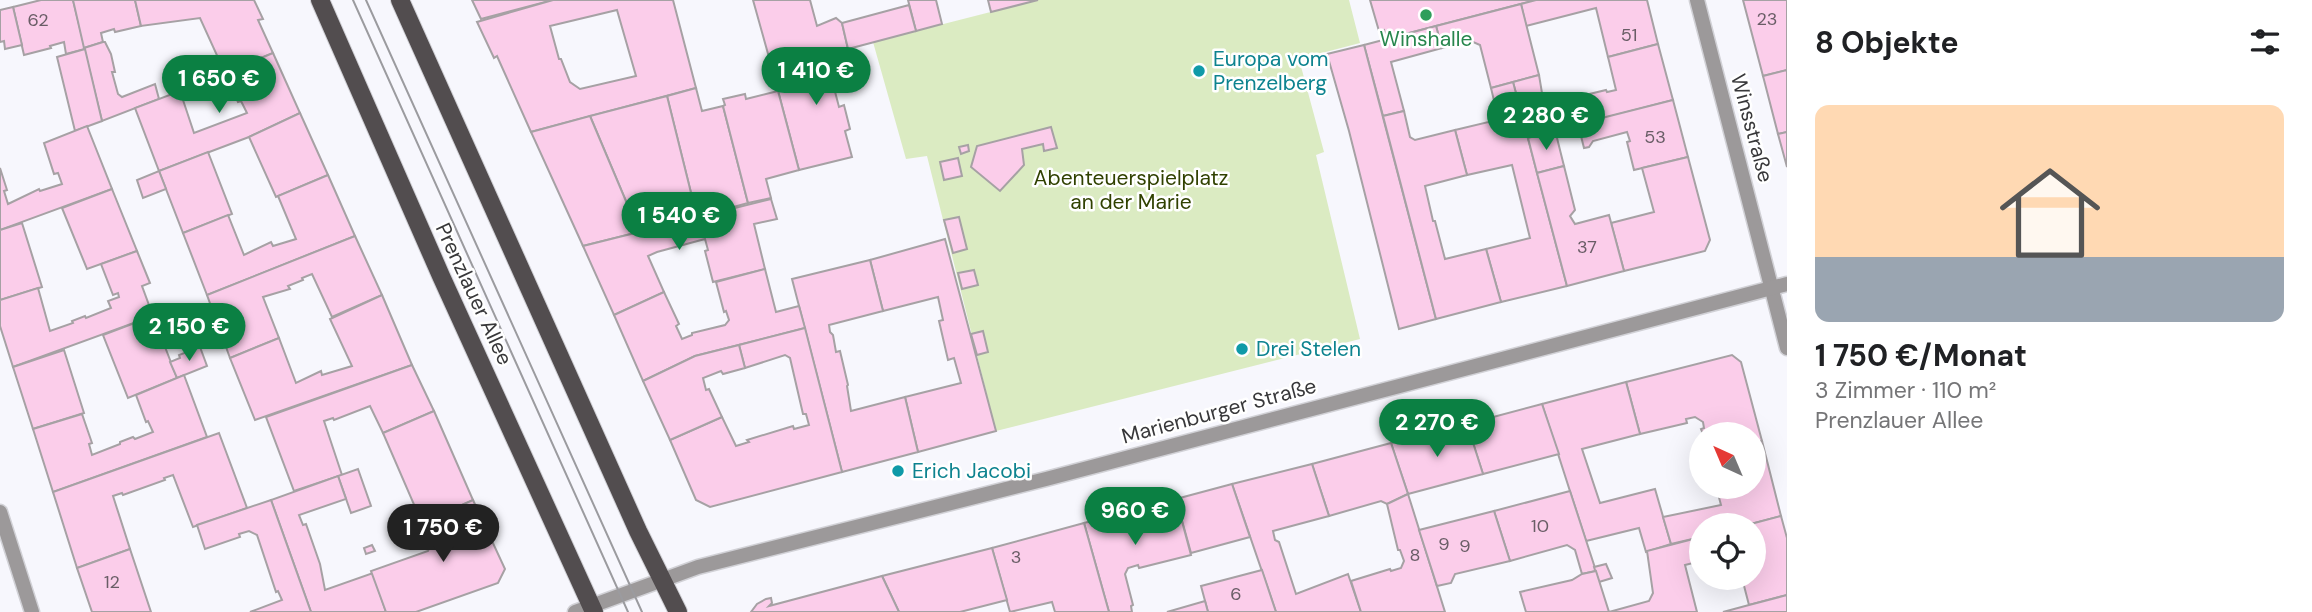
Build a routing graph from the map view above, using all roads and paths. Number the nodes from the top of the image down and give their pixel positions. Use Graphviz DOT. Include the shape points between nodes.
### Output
graph roads {
  1 [pos="320,0"];
  2 [pos="400,0"];
  3 [pos="1697,0"];
  4 [pos="1787,284"];
  5 [pos="1772,288"];
  6 [pos="1787,348"];
  7 [pos="0,512"];
  8 [pos="662,578"];
  9 [pos="587,610"];
  10 [pos="32,612"];
  11 [pos="678,612"];
  1 -- 9 [label="main road, Prenzlauer Allee"];
  2 -- 8 [label="main road"];
  3 -- 5 [label="street, Winsstraße"];
  4 -- 5 [label="street, Marienburger Straße"];
  5 -- 6 [label="street, Winsstraße"];
  5 -- 8 [label="street, Marienburger Straße"];
  7 -- 10 [label="street"];
  8 -- 9 [label="street, Prenzlauer Allee"];
  8 -- 11 [label="main road"];
}
